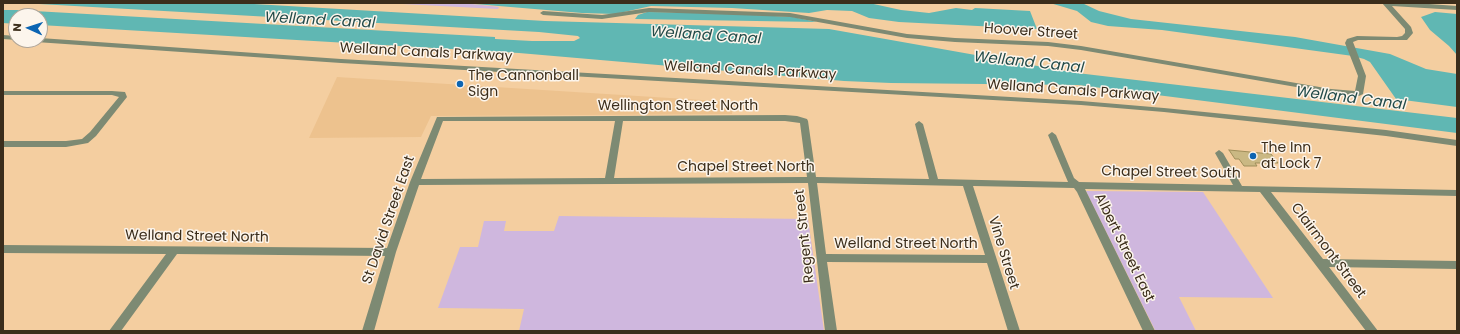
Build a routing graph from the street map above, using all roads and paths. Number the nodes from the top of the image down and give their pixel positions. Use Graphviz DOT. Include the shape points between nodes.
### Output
graph roads {
  1 [pos="1385,3"];
  2 [pos="1457,8"];
  3 [pos="543,13"];
  4 [pos="48,41"];
  5 [pos="3,93"];
  6 [pos="440,119"];
  7 [pos="797,119"];
  8 [pos="619,120"];
  9 [pos="919,124"];
  10 [pos="1052,135"];
  11 [pos="1457,143"];
  12 [pos="3,144"];
  13 [pos="1219,153"];
  14 [pos="813,180"];
  15 [pos="609,181"];
  16 [pos="415,182"];
  17 [pos="934,182"];
  18 [pos="967,183"];
  19 [pos="1077,185"];
  20 [pos="1239,188"];
  21 [pos="1263,189"];
  22 [pos="1457,193"];
  23 [pos="3,249"];
  24 [pos="174,250"];
  25 [pos="391,252"];
  26 [pos="822,258"];
  27 [pos="990,259"];
  28 [pos="1320,263"];
  29 [pos="1457,265"];
  30 [pos="115,331"];
  31 [pos="368,331"];
  32 [pos="830,331"];
  33 [pos="1014,331"];
  34 [pos="1149,331"];
  35 [pos="1372,331"];
  1 -- 2 [label="street"];
  1 -- 3 [label="street, Hoover Street" via="1409,33 1408,36 1398,39 1357,38 1350,41 1362,76 1358,94 1331,92 1081,48 908,36 790,15 684,10 649,10 602,17"];
  4 -- 11 [label="street, Welland Canals Parkway" via="334,61 1081,103 1401,134"];
  5 -- 12 [label="street" via="112,93 122,94 123,97 85,141 66,144"];
  6 -- 8 [label="street, Wellington Street North"];
  6 -- 16 [label="street, St David Street East"];
  7 -- 8 [label="street, Wellington Street North"];
  7 -- 14 [label="street, Regent Street" via="805,125"];
  8 -- 15 [label="street"];
  9 -- 17 [label="street"];
  10 -- 19 [label="street, Albert Street East" via="1070,178"];
  13 -- 20 [label="street"];
  14 -- 15 [label="street, Chapel Street North"];
  14 -- 17 [label="street, Chapel Street North"];
  14 -- 26 [label="street, Regent Street"];
  15 -- 16 [label="street, Chapel Street North"];
  16 -- 25 [label="street, St David Street East"];
  17 -- 18 [label="street, Chapel Street North"];
  18 -- 19 [label="street, Chapel Street North"];
  18 -- 27 [label="street, Vine Street"];
  19 -- 20 [label="street, Chapel Street South"];
  19 -- 34 [label="street, Albert Street East"];
  20 -- 21 [label="street, Chapel Street South"];
  21 -- 22 [label="street, Chapel Street South"];
  21 -- 28 [label="street, Clairmont Street"];
  23 -- 24 [label="street, Welland Street North"];
  24 -- 25 [label="street, Welland Street North"];
  24 -- 30 [label="street"];
  25 -- 31 [label="street, St David Street East"];
  26 -- 27 [label="street, Welland Street North"];
  26 -- 32 [label="street, Regent Street"];
  27 -- 33 [label="street, Vine Street"];
  28 -- 29 [label="street"];
  28 -- 35 [label="street, Clairmont Street"];
}
